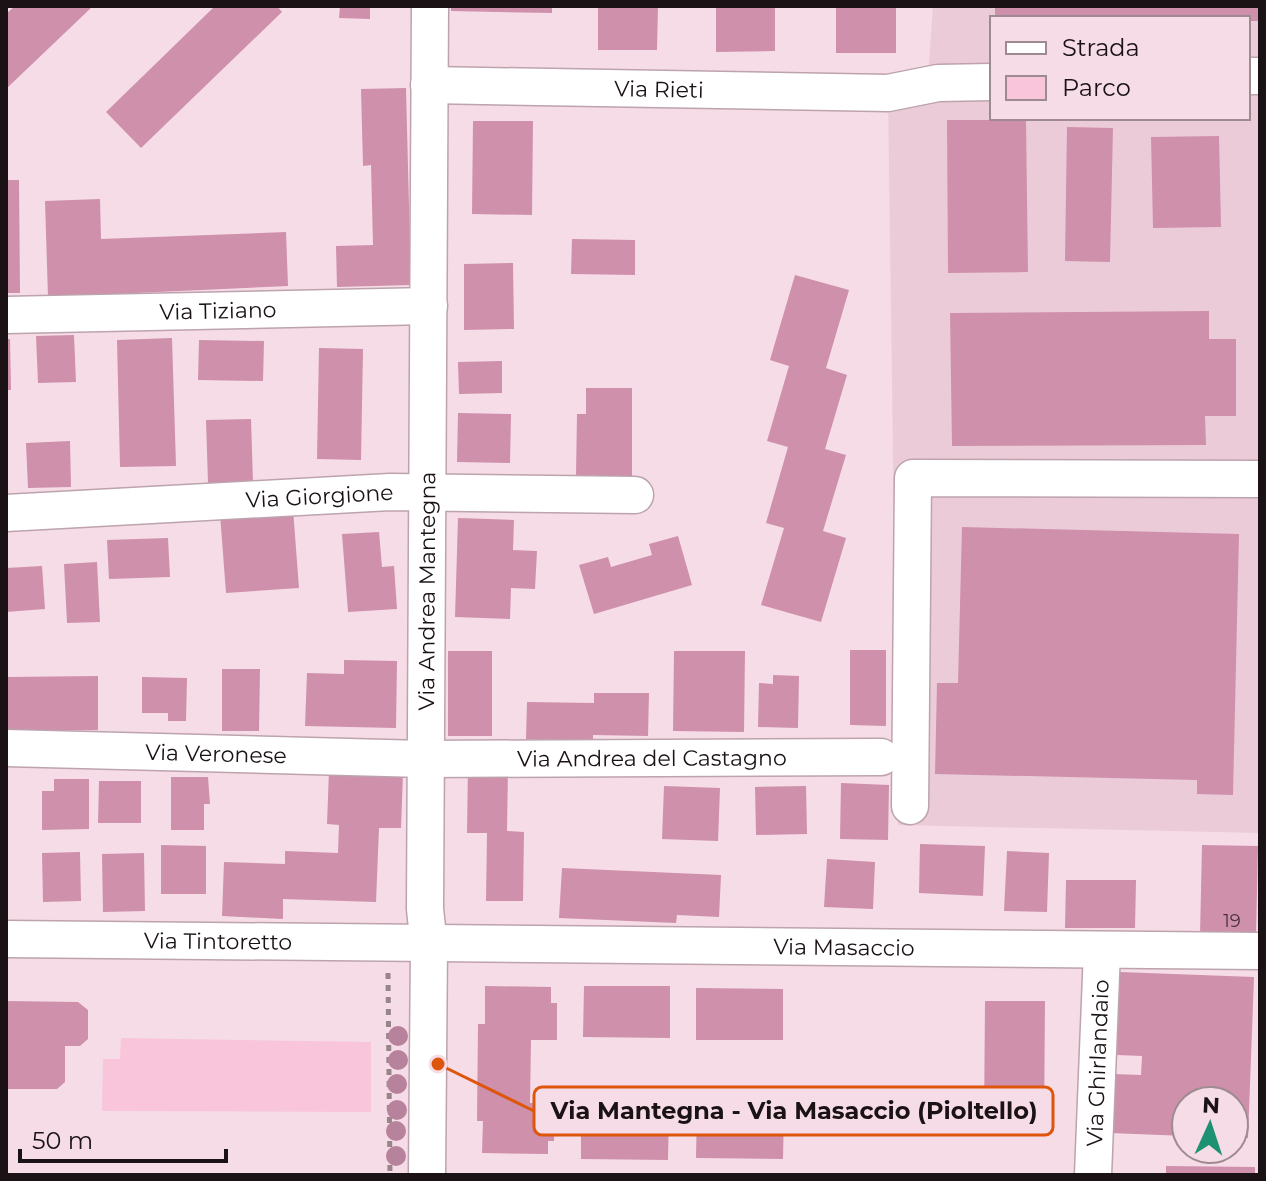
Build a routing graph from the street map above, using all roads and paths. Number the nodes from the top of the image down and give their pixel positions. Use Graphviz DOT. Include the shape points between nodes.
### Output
graph roads {
  1 [pos="430,6"];
  2 [pos="990,82"];
  3 [pos="429,85"];
  4 [pos="429,306"];
  5 [pos="6,315"];
  6 [pos="1260,479"];
  7 [pos="425,491"];
  8 [pos="635,495"];
  9 [pos="6,513"];
  10 [pos="6,748"];
  11 [pos="881,757"];
  12 [pos="424,759"];
  13 [pos="910,806"];
  14 [pos="6,939"];
  15 [pos="429,946"];
  16 [pos="1102,951"];
  17 [pos="1260,951"];
  18 [pos="427,1175"];
  19 [pos="1093,1175"];
  1 -- 3 [label="street, Via Andrea Mantegna"];
  2 -- 3 [label="street, Via Rieti" via="938,83 888,93"];
  3 -- 4 [label="street, Via Andrea Mantegna"];
  4 -- 5 [label="street, Via Tiziano"];
  4 -- 7 [label="street, Via Andrea Mantegna"];
  6 -- 13 [label="street" via="913,478"];
  7 -- 8 [label="street, Via Giorgione"];
  7 -- 9 [label="street, Via Giorgione"];
  7 -- 12 [label="street, Via Andrea Mantegna"];
  10 -- 12 [label="street, Via Veronese"];
  11 -- 12 [label="street, Via Andrea del Castagno"];
  12 -- 15 [label="street, Via Andrea Mantegna"];
  14 -- 15 [label="street, Via Tintoretto"];
  15 -- 16 [label="street, Via Masaccio"];
  15 -- 18 [label="street, Via Andrea Mantegna"];
  16 -- 17 [label="street, Via Masaccio"];
  16 -- 19 [label="street, Via Ghirlandaio"];
}
